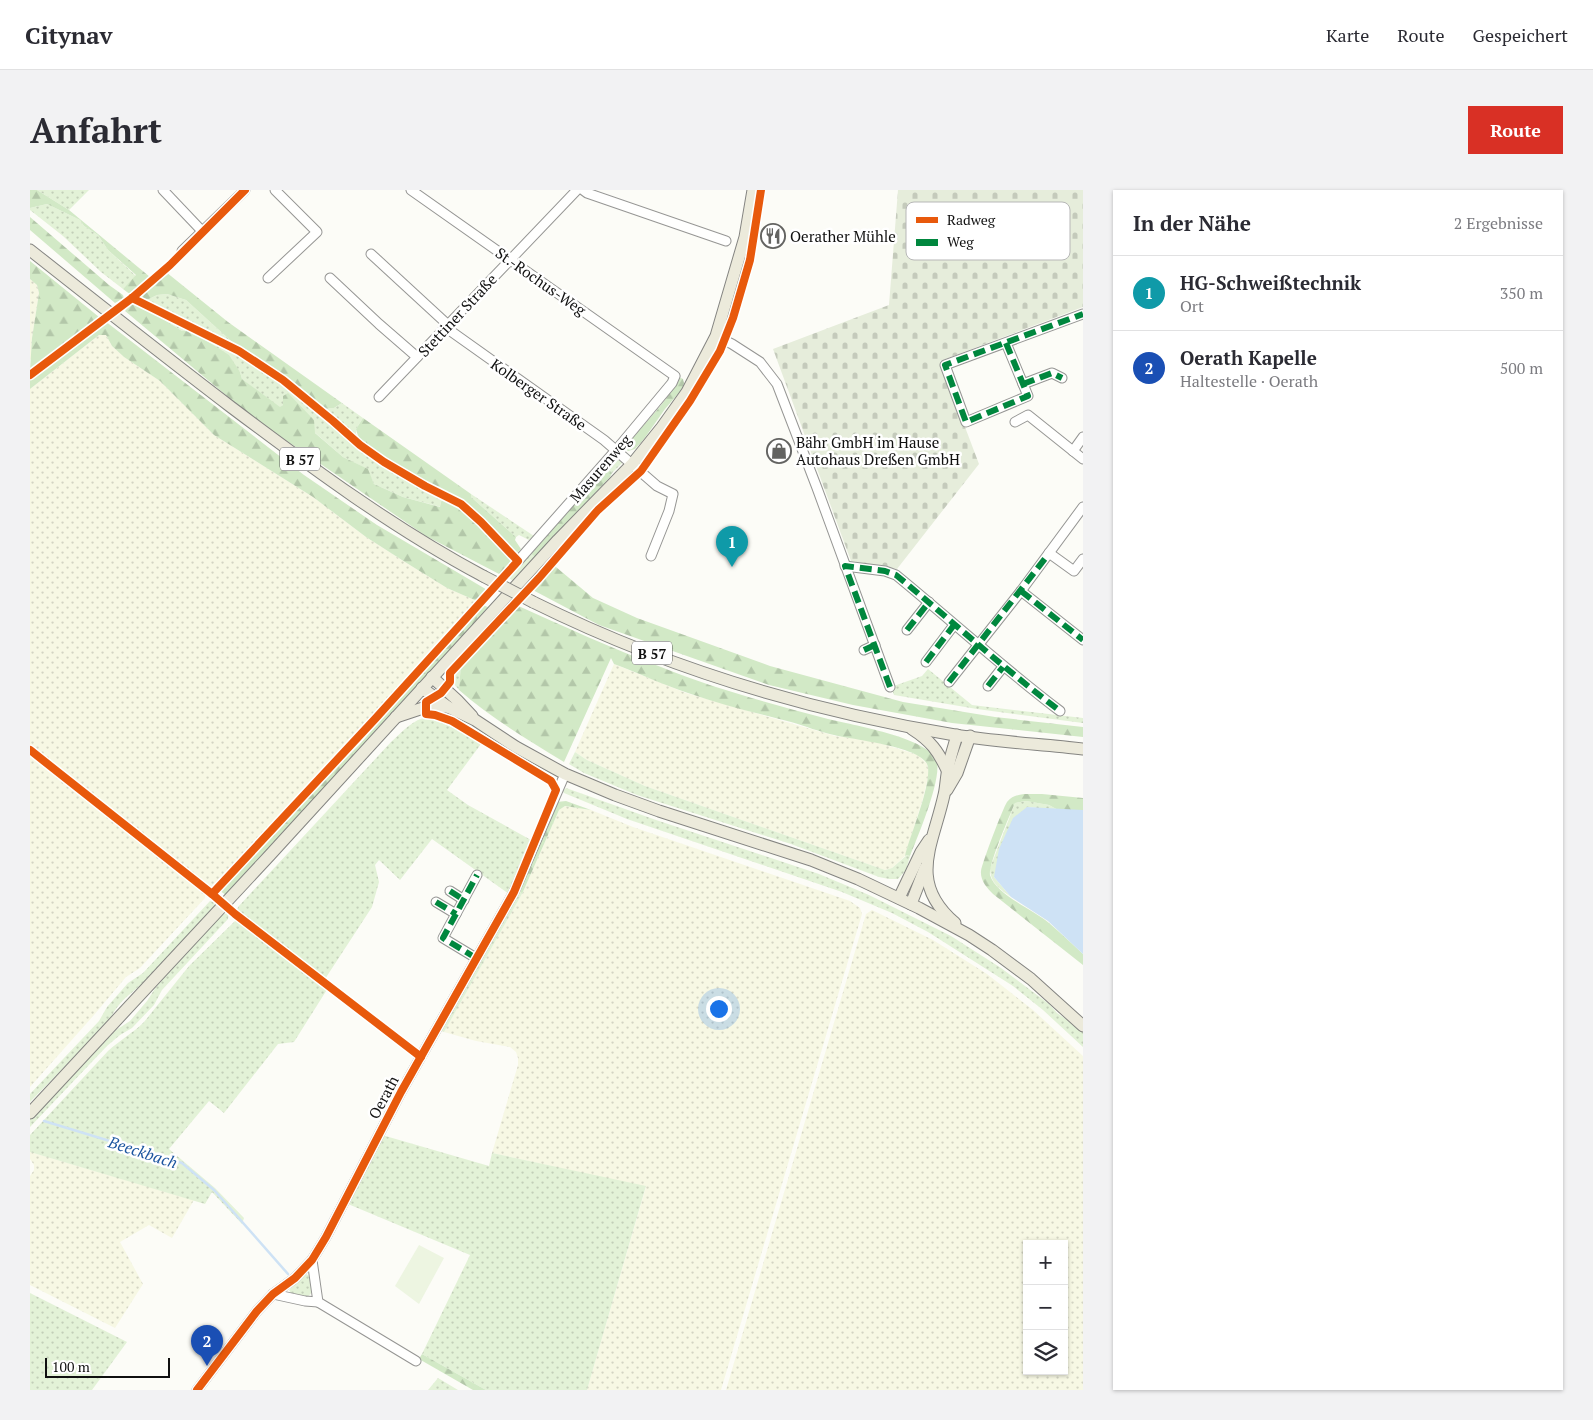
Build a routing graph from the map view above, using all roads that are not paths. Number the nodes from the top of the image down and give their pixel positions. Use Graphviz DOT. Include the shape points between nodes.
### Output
graph roads {
  1 [pos="163,190"];
  2 [pos="246,190"];
  3 [pos="275,190"];
  4 [pos="411,190"];
  5 [pos="577,190"];
  6 [pos="583,190"];
  7 [pos="753,190"];
  8 [pos="202,231"];
  9 [pos="726,241"];
  10 [pos="30,250"];
  11 [pos="182,251"];
  12 [pos="371,254"];
  13 [pos="510,259"];
  14 [pos="268,278"];
  15 [pos="330,278"];
  16 [pos="1083,314"];
  17 [pos="446,326"];
  18 [pos="716,336"];
  19 [pos="1006,343"];
  20 [pos="417,357"];
  21 [pos="670,373"];
  22 [pos="1062,378"];
  23 [pos="1023,384"];
  24 [pos="379,398"];
  25 [pos="1015,422"];
  26 [pos="1083,437"];
  27 [pos="617,449"];
  28 [pos="1073,451"];
  29 [pos="1083,459"];
  30 [pos="633,463"];
  31 [pos="1082,509"];
  32 [pos="1049,553"];
  33 [pos="651,556"];
  34 [pos="1083,559"];
  35 [pos="518,561"];
  36 [pos="845,566"];
  37 [pos="1021,591"];
  38 [pos="929,602"];
  39 [pos="954,625"];
  40 [pos="907,630"];
  41 [pos="1083,640"];
  42 [pos="875,645"];
  43 [pos="979,645"];
  44 [pos="864,650"];
  45 [pos="926,662"];
  46 [pos="1003,667"];
  47 [pos="432,677"];
  48 [pos="949,682"];
  49 [pos="988,686"];
  50 [pos="422,688"];
  51 [pos="890,688"];
  52 [pos="448,707"];
  53 [pos="1060,711"];
  54 [pos="395,718"];
  55 [pos="475,720"];
  56 [pos="907,726"];
  57 [pos="956,735"];
  58 [pos="970,736"];
  59 [pos="1083,748"];
  60 [pos="947,770"];
  61 [pos="565,774"];
  62 [pos="944,795"];
  63 [pos="931,837"];
  64 [pos="928,860"];
  65 [pos="477,875"];
  66 [pos="450,892"];
  67 [pos="899,898"];
  68 [pos="464,900"];
  69 [pos="436,902"];
  70 [pos="911,904"];
  71 [pos="456,914"];
  72 [pos="969,935"];
  73 [pos="476,958"];
  74 [pos="1083,1026"];
  75 [pos="30,1113"];
  76 [pos="312,1260"];
  77 [pos="273,1294"];
  78 [pos="318,1302"];
  79 [pos="416,1361"];
  80 [pos="197,1390"];
  1 -- 8 [label="street"];
  2 -- 8 [label="street"];
  3 -- 14 [label="street" via="317,232"];
  4 -- 13 [label="street, St.-Rochus-Weg"];
  5 -- 13 [label="street, Stettiner Straße"];
  6 -- 9 [label="street"];
  7 -- 18 [label="main road" via="745,236"];
  8 -- 11 [label="street"];
  10 -- 56 [label="main road, B 57, bridge" via="308,466 397,527 483,576 615,639 702,672 774,696"];
  12 -- 17 [label="street, Kolberger Straße"];
  13 -- 17 [label="street, Stettiner Straße"];
  13 -- 21 [label="street, St.-Rochus-Weg"];
  15 -- 20 [label="street"];
  16 -- 19 [label="street"];
  17 -- 20 [label="street, Stettiner Straße"];
  17 -- 27 [label="street, Kolberger Straße"];
  18 -- 30 [label="main road" via="687,392"];
  18 -- 36 [label="street" via="760,362 777,384"];
  19 -- 23 [label="street"];
  19 -- 23 [label="street" via="945,365 966,422 1028,396"];
  20 -- 24 [label="street, Stettiner Straße"];
  21 -- 27 [label="street, Masurenweg" via="675,376 672,383"];
  22 -- 23 [label="street" via="1052,373"];
  25 -- 28 [label="street" via="1028,415"];
  26 -- 28 [label="street"];
  27 -- 30 [label="street, Kolberger Straße"];
  27 -- 35 [label="street, Masurenweg"];
  28 -- 29 [label="street"];
  30 -- 33 [label="street, Kolberger Straße" via="657,486 673,494"];
  30 -- 47 [label="main road"];
  31 -- 32 [label="street"];
  32 -- 34 [label="street" via="1074,571"];
  32 -- 37 [label="street"];
  36 -- 38 [label="street" via="896,575"];
  36 -- 42 [label="street"];
  37 -- 41 [label="street"];
  37 -- 43 [label="street"];
  38 -- 39 [label="street"];
  38 -- 40 [label="street"];
  39 -- 43 [label="street"];
  39 -- 45 [label="street"];
  42 -- 44 [label="street"];
  42 -- 51 [label="street"];
  43 -- 46 [label="street"];
  43 -- 48 [label="street"];
  46 -- 49 [label="street"];
  46 -- 53 [label="street"];
  47 -- 50 [label="main road"];
  47 -- 55 [label="main road"];
  50 -- 52 [label="main road"];
  50 -- 54 [label="main road"];
  52 -- 54 [label="main road" via="426,708"];
  52 -- 55 [label="main road"];
  54 -- 75 [label="main road"];
  55 -- 61 [label="main road"];
  56 -- 57 [label="main road, B 57"];
  56 -- 60 [label="main road, B 57" via="933,745"];
  57 -- 58 [label="main road, B 57"];
  57 -- 60 [label="main road"];
  58 -- 59 [label="main road, B 57"];
  58 -- 62 [label="main road"];
  60 -- 62 [label="main road"];
  61 -- 67 [label="main road" via="659,811 811,860"];
  61 -- 73 [label="street, Oerath" via="514,892"];
  62 -- 63 [label="main road"];
  63 -- 64 [label="main road"];
  63 -- 67 [label="main road"];
  64 -- 70 [label="main road"];
  64 -- 72 [label="main road" via="931,895 945,915"];
  65 -- 68 [label="street"];
  66 -- 68 [label="street"];
  67 -- 70 [label="main road"];
  68 -- 71 [label="street"];
  69 -- 71 [label="street"];
  70 -- 72 [label="main road"];
  71 -- 73 [label="street" via="443,938"];
  72 -- 74 [label="main road" via="1031,979"];
  73 -- 76 [label="street, Oerath"];
  76 -- 77 [label="street, Oerath"];
  76 -- 78 [label="street"];
  77 -- 78 [label="street"];
  77 -- 80 [label="street, Oerath"];
  78 -- 79 [label="street"];
}
